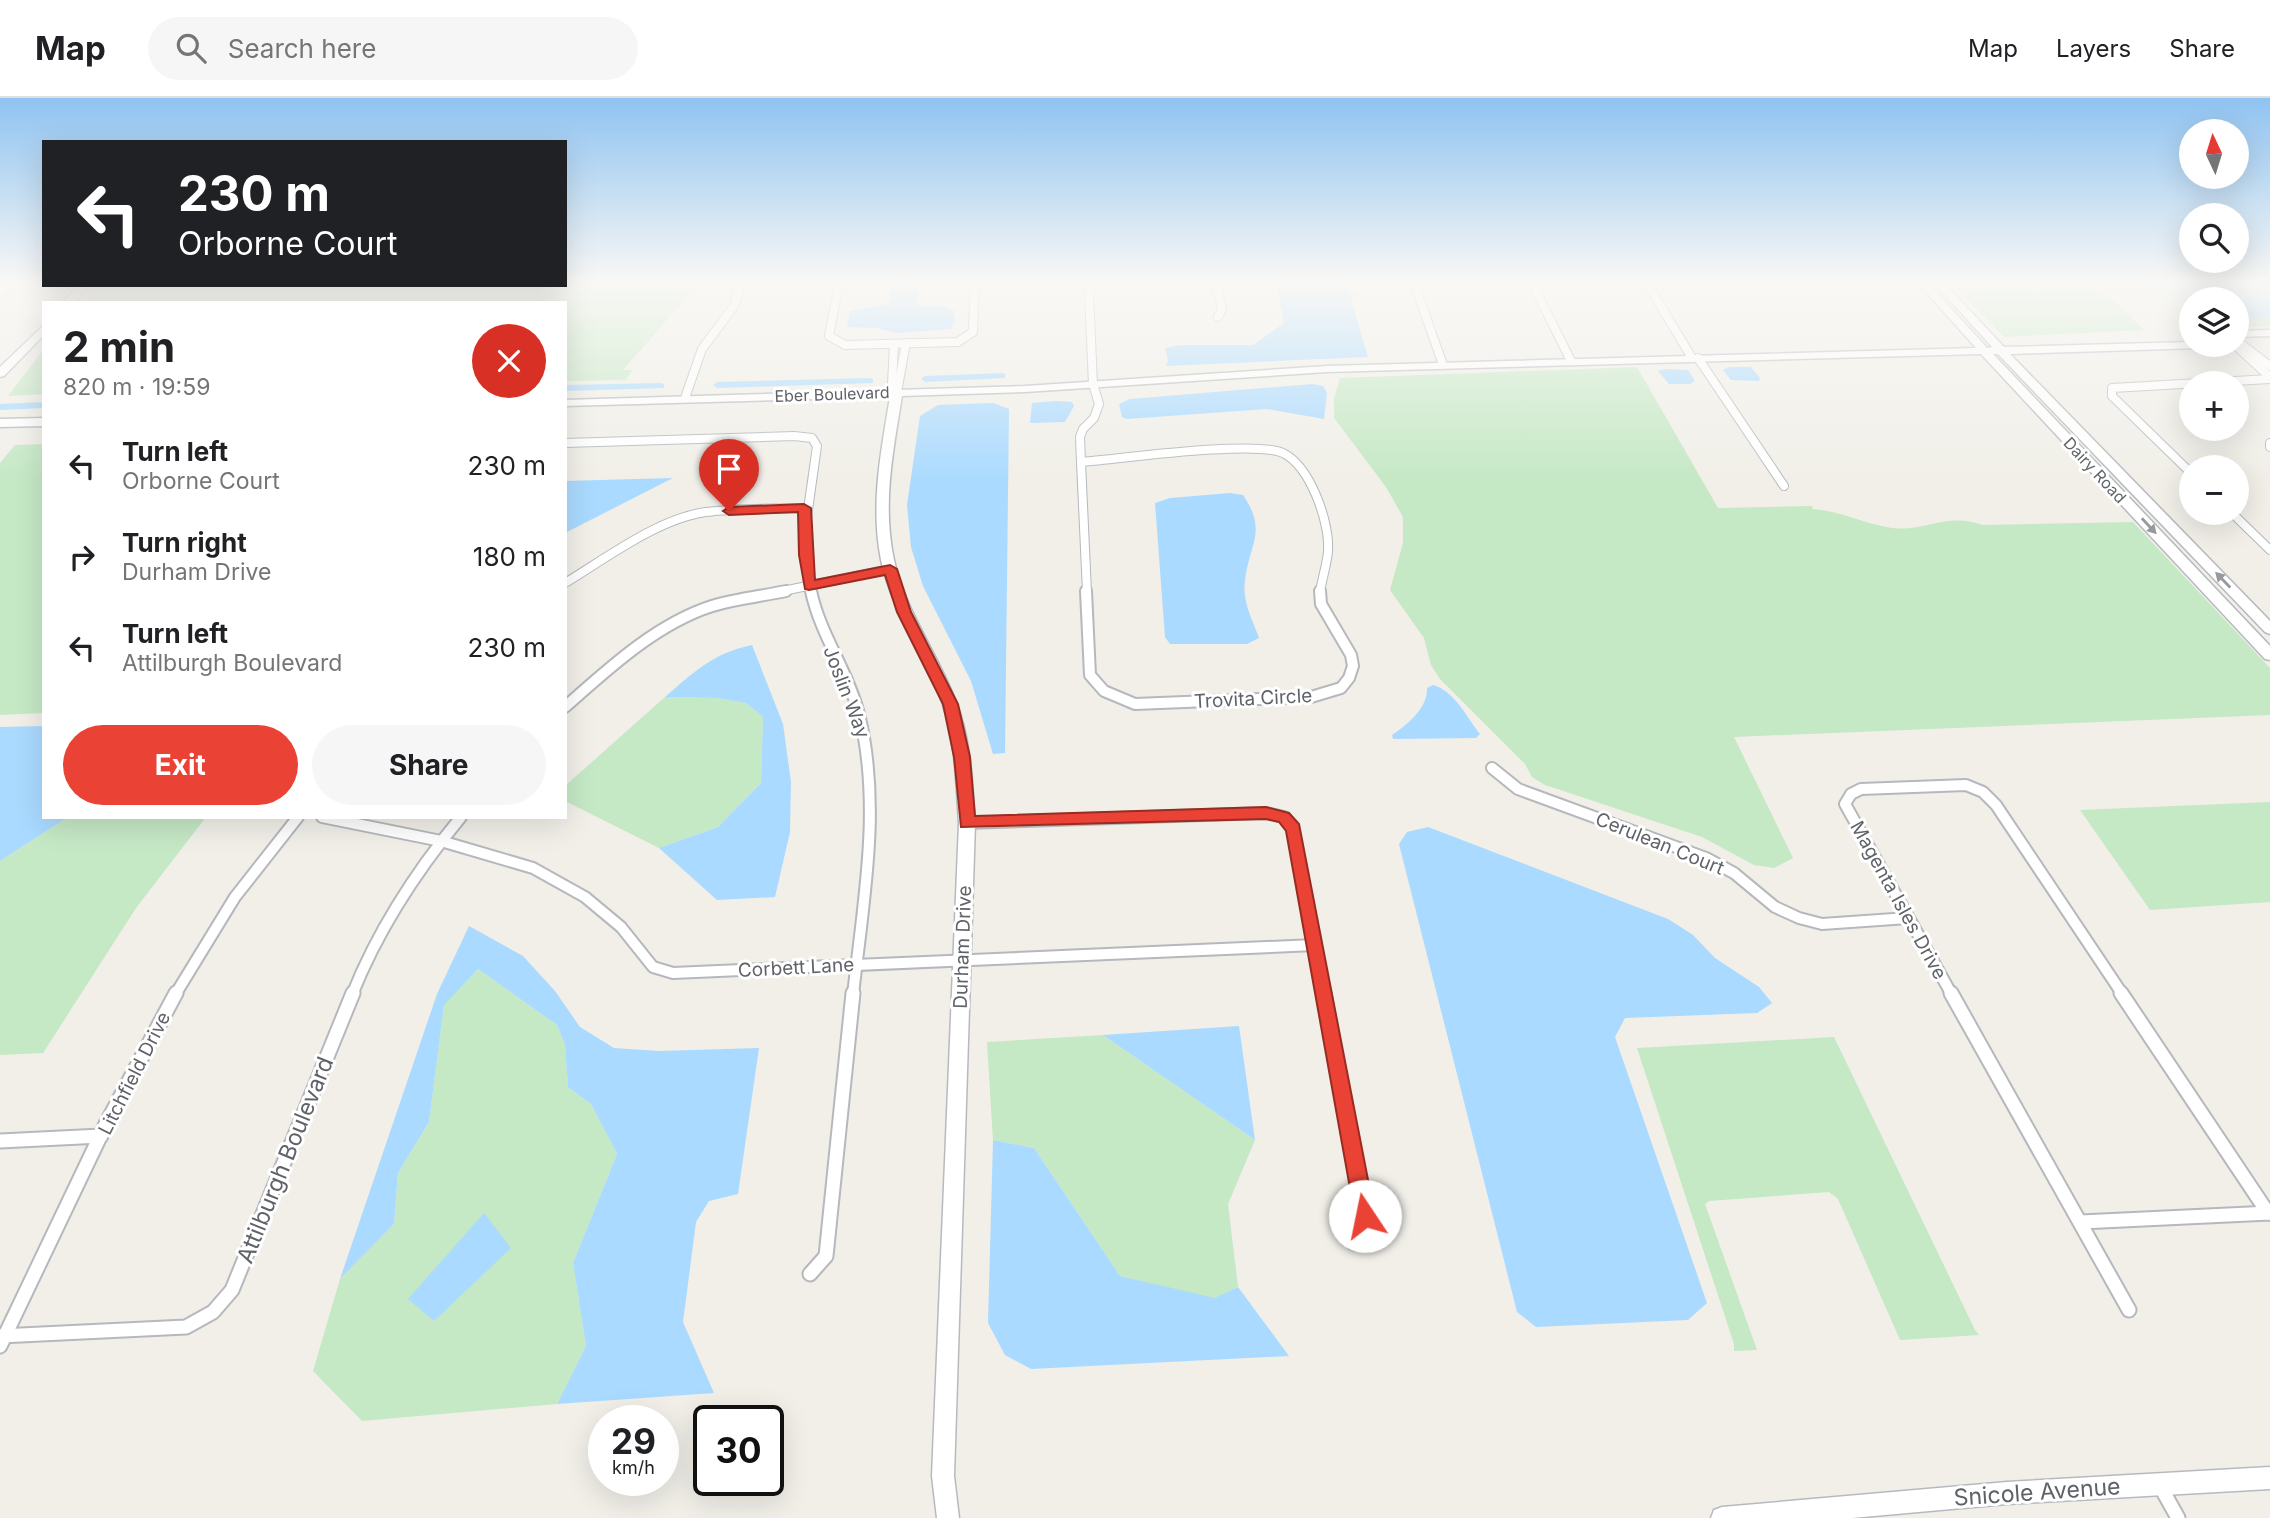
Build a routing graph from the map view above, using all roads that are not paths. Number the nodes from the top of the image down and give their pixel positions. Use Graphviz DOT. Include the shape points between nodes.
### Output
graph roads {
  1 [pos="24,349"];
  2 [pos="702,349"];
  3 [pos="894,349"];
  4 [pos="905,349"];
  5 [pos="1091,349"];
  6 [pos="1437,349"];
  7 [pos="1565,349"];
  8 [pos="1689,349"];
  9 [pos="1955,349"];
  10 [pos="1991,349"];
  11 [pos="1991,349"];
  12 [pos="2249,350"];
  13 [pos="2249,354"];
  14 [pos="1695,358"];
  15 [pos="1571,361"];
  16 [pos="1443,365"];
  17 [pos="2270,366"];
  18 [pos="0,374"];
  19 [pos="2270,378"];
  20 [pos="1093,384"];
  21 [pos="897,392"];
  22 [pos="685,398"];
  23 [pos="567,403"];
  24 [pos="42,422"];
  25 [pos="0,423"];
  26 [pos="567,443"];
  27 [pos="2179,461"];
  28 [pos="1081,462"];
  29 [pos="1784,486"];
  30 [pos="804,508"];
  31 [pos="2244,525"];
  32 [pos="2270,550"];
  33 [pos="890,569"];
  34 [pos="567,582"];
  35 [pos="809,586"];
  36 [pos="2270,629"];
  37 [pos="2270,655"];
  38 [pos="567,705"];
  39 [pos="1492,768"];
  40 [pos="296,819"];
  41 [pos="332,819"];
  42 [pos="459,819"];
  43 [pos="967,823"];
  44 [pos="441,841"];
  45 [pos="1908,918"];
  46 [pos="1315,944"];
  47 [pos="962,960"];
  48 [pos="856,964"];
  49 [pos="102,1136"];
  50 [pos="0,1141"];
  51 [pos="2269,1213"];
  52 [pos="2081,1222"];
  53 [pos="1354,1243"];
  54 [pos="810,1274"];
  55 [pos="2129,1310"];
  56 [pos="2,1339"];
  57 [pos="2270,1478"];
  58 [pos="2159,1484"];
  59 [pos="1754,1516"];
  60 [pos="948,1518"];
  61 [pos="1722,1518"];
  62 [pos="2178,1518"];
  1 -- 18 [label="street"];
  2 -- 22 [label="street"];
  3 -- 21 [label="street" via="892,384"];
  4 -- 21 [label="street"];
  5 -- 20 [label="street, Trovita Circle"];
  6 -- 16 [label="street"];
  7 -- 15 [label="street"];
  8 -- 14 [label="street"];
  9 -- 14 [label="street, Eber Boulevard"];
  36 -- 10 [label="street, Dairy Road, one-way"];
  11 -- 37 [label="street, Dairy Road, one-way"];
  12 -- 17 [label="street"];
  13 -- 19 [label="street"];
  14 -- 15 [label="street, Eber Boulevard"];
  14 -- 29 [label="street"];
  15 -- 16 [label="street, Eber Boulevard"];
  16 -- 20 [label="street, Eber Boulevard"];
  19 -- 27 [label="street" via="2112,388 2112,396"];
  20 -- 21 [label="street, Eber Boulevard"];
  20 -- 28 [label="street, Trovita Circle" via="1099,404 1080,438"];
  21 -- 22 [label="street, Eber Boulevard"];
  21 -- 33 [label="street, Durham Drive" via="882,510"];
  22 -- 23 [label="street, Eber Boulevard"];
  24 -- 25 [label="street"];
  26 -- 30 [label="street, Joslin Way" via="812,438 817,446"];
  28 -- 28 [label="street, Trovita Circle" via="1250,448 1282,452 1295,461 1313,488 1327,528 1328,551 1319,595 1353,666 1341,688 1311,697 1135,704 1098,688 1090,675"];
  30 -- 34 [label="street" via="688,515"];
  30 -- 35 [label="street, Joslin Way"];
  31 -- 32 [label="street"];
  33 -- 35 [label="street"];
  33 -- 43 [label="street, Durham Drive" via="904,612 950,704 962,757"];
  35 -- 38 [label="street" via="692,613"];
  35 -- 48 [label="street, Joslin Way" via="867,738 871,825"];
  39 -- 45 [label="street, Cerulean Court" via="1518,789 1706,859 1734,873 1775,907 1799,918 1822,924"];
  40 -- 49 [label="street, Litchfield Drive" via="228,907 180,984"];
  41 -- 44 [label="street, Corbett Lane"];
  42 -- 44 [label="street, Attilburgh Boulevard"];
  43 -- 46 [label="street" via="1266,813 1284,817 1293,828"];
  43 -- 47 [label="street, Durham Drive"];
  44 -- 48 [label="street, Corbett Lane" via="533,868 585,897 621,927 653,967 673,973"];
  44 -- 56 [label="street, Attilburgh Boulevard" via="362,970 232,1290 213,1312 186,1326"];
  45 -- 51 [label="street, Magenta Isles Drive" via="1846,804 1851,794 1861,789 1966,785 1983,792 1996,804"];
  45 -- 52 [label="street, Magenta Isles Drive"];
  46 -- 47 [label="street, Corbett Lane"];
  46 -- 53 [label="street" via="1365,1216"];
  47 -- 48 [label="street, Corbett Lane"];
  47 -- 60 [label="street, Durham Drive" via="943,1476"];
  48 -- 54 [label="street, Joslin Way" via="826,1256"];
  49 -- 50 [label="street"];
  49 -- 56 [label="street, Litchfield Drive"];
  51 -- 52 [label="street"];
  52 -- 55 [label="street, Magenta Isles Drive"];
  57 -- 58 [label="street, Snicole Avenue"];
  58 -- 59 [label="street, Snicole Avenue"];
  58 -- 62 [label="street"];
  59 -- 61 [label="street, Snicole Avenue"];
}
